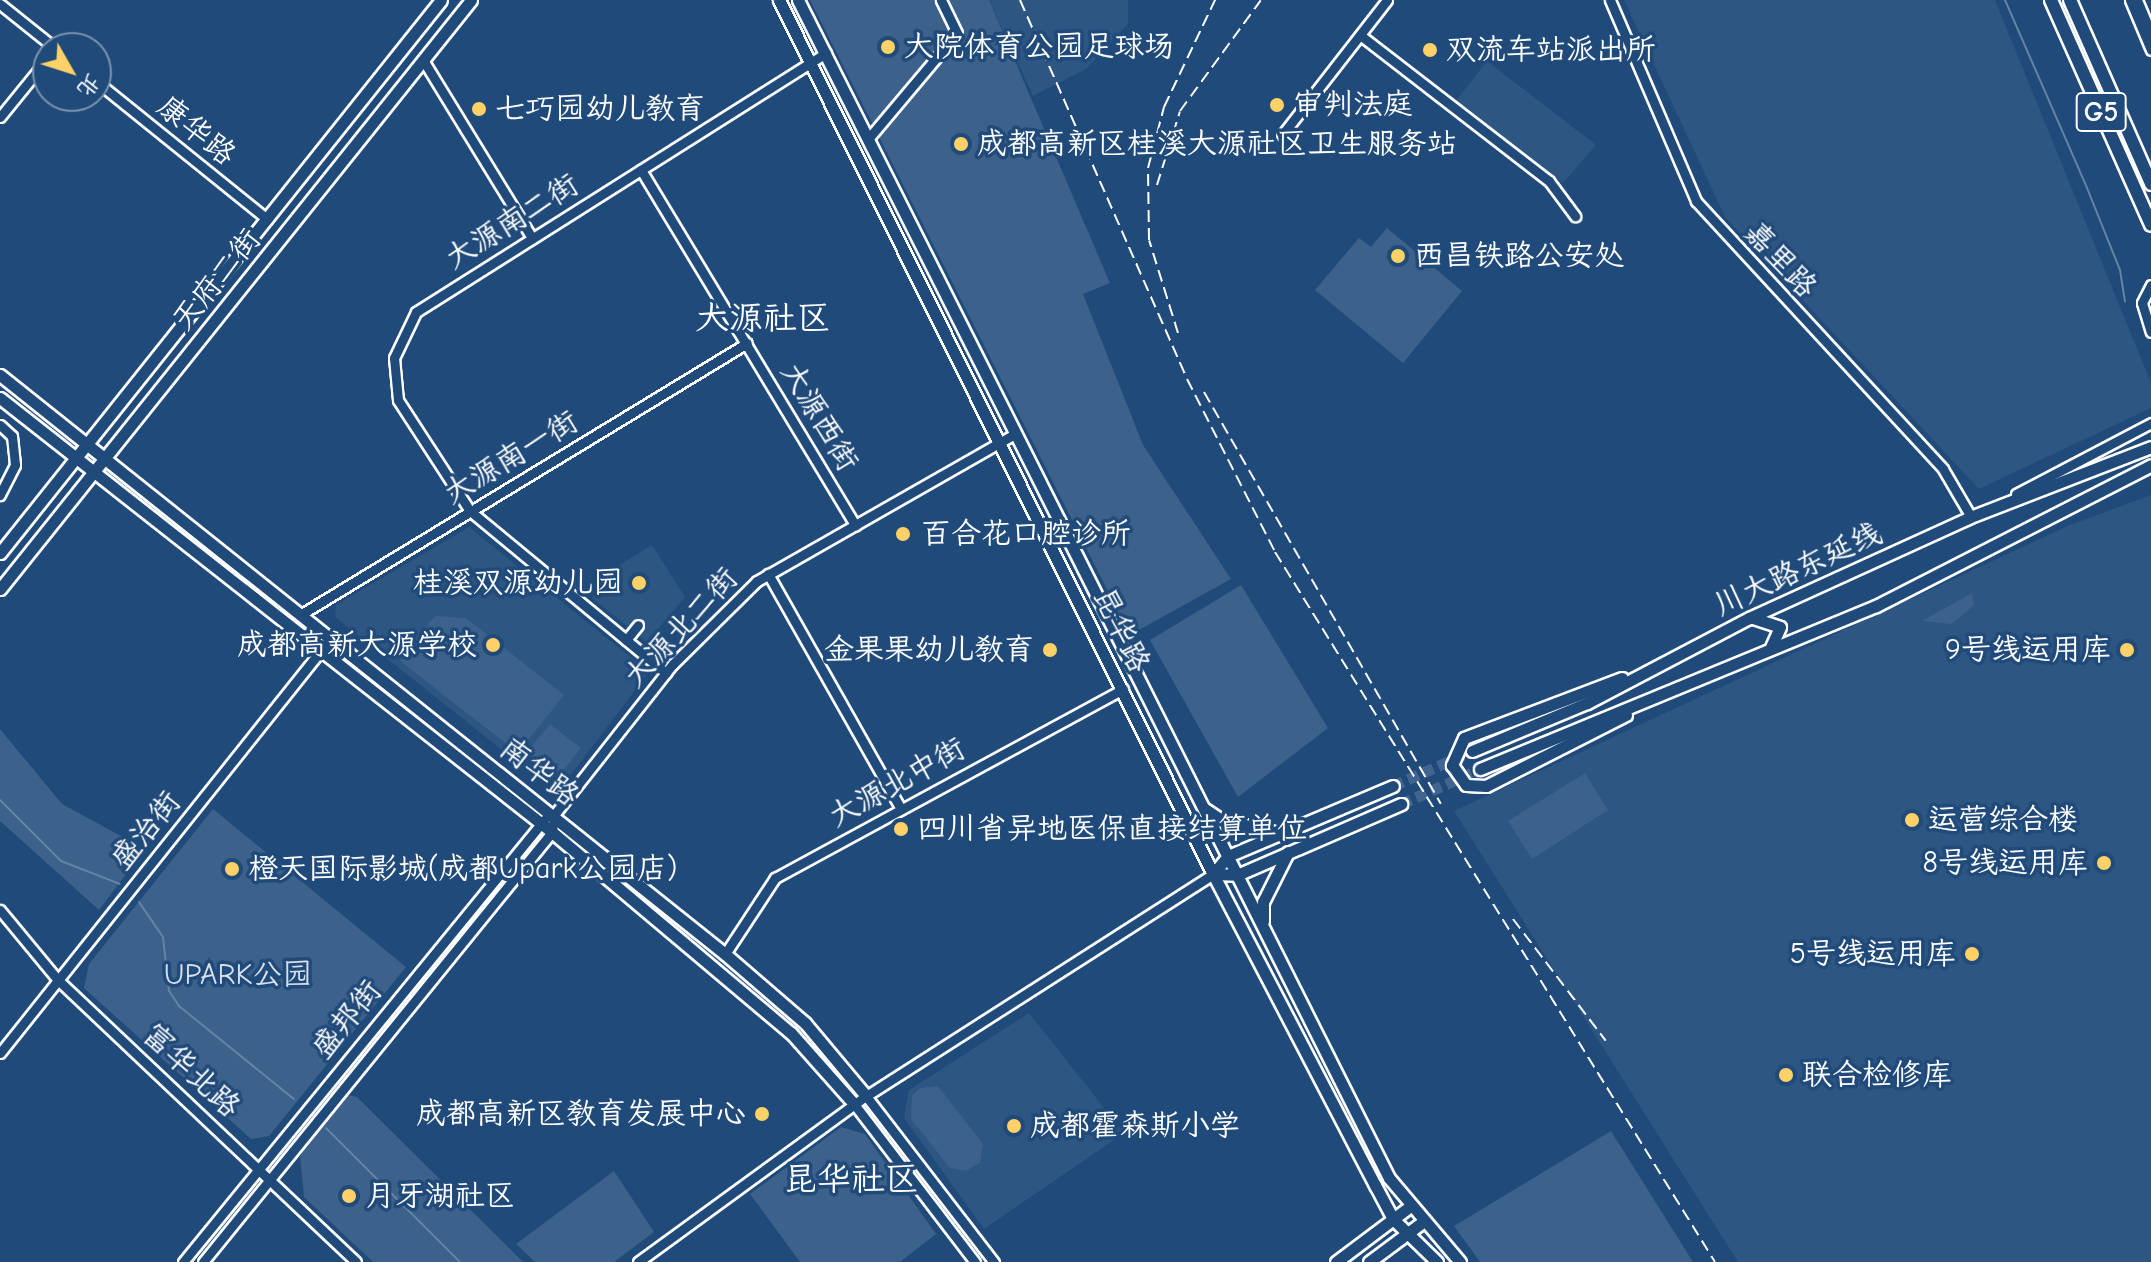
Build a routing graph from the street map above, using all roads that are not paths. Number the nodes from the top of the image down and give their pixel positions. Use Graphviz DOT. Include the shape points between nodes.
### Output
graph roads {
  1 [pos="441,0"];
  2 [pos="471,0"];
  3 [pos="779,0"];
  4 [pos="798,0"];
  5 [pos="941,0"];
  6 [pos="1387,0"];
  7 [pos="1610,0"];
  8 [pos="2051,0"];
  9 [pos="2070,0"];
  10 [pos="2130,0"];
  11 [pos="2137,0"];
  12 [pos="0,4"];
  13 [pos="35,32"];
  14 [pos="2151,33"];
  15 [pos="1360,35"];
  16 [pos="2151,50"];
  17 [pos="826,53"];
  18 [pos="423,60"];
  19 [pos="810,60"];
  20 [pos="32,78"];
  21 [pos="112,94"];
  22 [pos="0,117"];
  23 [pos="1282,135"];
  24 [pos="868,139"];
  25 [pos="641,170"];
  26 [pos="2151,184"];
  27 [pos="1575,216"];
  28 [pos="267,219"];
  29 [pos="2151,225"];
  30 [pos="532,238"];
  31 [pos="2151,285"];
  32 [pos="2151,332"];
  33 [pos="747,343"];
  34 [pos="0,375"];
  35 [pos="0,398"];
  36 [pos="2151,423"];
  37 [pos="0,425"];
  38 [pos="1016,433"];
  39 [pos="999,442"];
  40 [pos="88,443"];
  41 [pos="2151,447"];
  42 [pos="106,457"];
  43 [pos="75,459"];
  44 [pos="2151,465"];
  45 [pos="93,473"];
  46 [pos="0,495"];
  47 [pos="470,511"];
  48 [pos="1968,518"];
  49 [pos="855,525"];
  50 [pos="0,553"];
  51 [pos="768,574"];
  52 [pos="0,589"];
  53 [pos="300,615"];
  54 [pos="1749,618"];
  55 [pos="638,625"];
  56 [pos="330,639"];
  57 [pos="626,640"];
  58 [pos="322,650"];
  59 [pos="1767,651"];
  60 [pos="1660,664"];
  61 [pos="666,673"];
  62 [pos="1123,689"];
  63 [pos="1673,689"];
  64 [pos="1472,751"];
  65 [pos="1480,769"];
  66 [pos="1393,786"];
  67 [pos="1401,804"];
  68 [pos="1203,808"];
  69 [pos="901,809"];
  70 [pos="554,815"];
  71 [pos="540,822"];
  72 [pos="552,832"];
  73 [pos="1279,833"];
  74 [pos="1289,852"];
  75 [pos="1228,856"];
  76 [pos="1213,874"];
  77 [pos="1237,875"];
  78 [pos="0,910"];
  79 [pos="1263,925"];
  80 [pos="725,954"];
  81 [pos="58,980"];
  82 [pos="0,1053"];
  83 [pos="866,1096"];
  84 [pos="854,1104"];
  85 [pos="259,1167"];
  86 [pos="270,1178"];
  87 [pos="1408,1208"];
  88 [pos="1394,1220"];
  89 [pos="1424,1221"];
  90 [pos="1407,1233"];
  91 [pos="183,1262"];
  92 [pos="203,1262"];
  93 [pos="356,1262"];
  94 [pos="638,1262"];
  95 [pos="975,1262"];
  96 [pos="994,1262"];
  97 [pos="1336,1262"];
  98 [pos="1369,1262"];
  99 [pos="1437,1262"];
  100 [pos="1460,1262"];
  1 -- 28 [label="main road, 天府二街"];
  2 -- 18 [label="main road, 天府二街"];
  3 -- 19 [label="main road, 昆华路"];
  4 -- 17 [label="main road, 昆华路"];
  5 -- 24 [label="street" via="957,33"];
  6 -- 15 [label="street"];
  7 -- 48 [label="street, 嘉里路" via="1696,201 1943,469"];
  8 -- 29 [label="highway, G5"];
  9 -- 26 [label="highway, G5"];
  10 -- 16 [label="street"];
  11 -- 14 [label="street"];
  12 -- 13 [label="street"];
  15 -- 23 [label="street"];
  15 -- 27 [label="street" via="1549,181"];
  17 -- 19 [label="street, 大源南二街"];
  17 -- 24 [label="main road, 昆华路"];
  18 -- 30 [label="street"];
  18 -- 42 [label="main road, 天府二街"];
  19 -- 25 [label="street, 大源南二街"];
  19 -- 39 [label="main road, 昆华路"];
  20 -- 22 [label="street"];
  21 -- 28 [label="street, 康华路"];
  24 -- 38 [label="main road, 昆华路"];
  25 -- 30 [label="street, 大源南二街"];
  25 -- 33 [label="street, 大源西街"];
  28 -- 40 [label="main road, 天府二街"];
  30 -- 47 [label="street, 大源南二街" via="416,312 394,358 398,400"];
  31 -- 32 [label="street" via="2142,303"];
  33 -- 47 [label="street, 大源南一街"];
  33 -- 49 [label="street, 大源西街"];
  34 -- 40 [label="main road, 南华路"];
  35 -- 43 [label="main road, 南华路"];
  36 -- 48 [label="street"];
  37 -- 46 [label="street" via="12,436 15,465"];
  38 -- 39 [label="street, 大源北二街"];
  38 -- 68 [label="main road, 昆华路"];
  39 -- 49 [label="street, 大源北二街"];
  39 -- 62 [label="main road, 昆华路"];
  40 -- 42 [label="main road, 南华路"];
  40 -- 43 [label="main road, 天府二街"];
  41 -- 48 [label="main road, 川大路东延线"];
  42 -- 45 [label="main road, 天府二街"];
  42 -- 53 [label="main road, 南华路"];
  43 -- 45 [label="main road, 南华路"];
  43 -- 50 [label="main road, 天府二街"];
  44 -- 59 [label="main road, 川大路东延线" via="1889,599"];
  45 -- 52 [label="main road, 天府二街"];
  45 -- 58 [label="main road, 南华路"];
  47 -- 53 [label="street, 大源南一街"];
  47 -- 57 [label="street, 大源南二街"];
  48 -- 54 [label="main road, 川大路东延线"];
  49 -- 51 [label="street, 大源北二街"];
  51 -- 61 [label="street, 大源北二街"];
  51 -- 69 [label="street"];
  53 -- 56 [label="main road, 南华路"];
  54 -- 59 [label="main road" via="1769,619 1780,627"];
  54 -- 60 [label="main road, 川大路东延线"];
  55 -- 57 [label="street"];
  56 -- 58 [label="street, 盛治街"];
  56 -- 70 [label="main road, 南华路"];
  57 -- 61 [label="street, 大源南二街"];
  58 -- 71 [label="main road, 南华路"];
  58 -- 81 [label="street, 盛治街"];
  59 -- 63 [label="main road, 川大路东延线"];
  60 -- 63 [label="main road" via="1464,738 1452,756 1454,773 1466,785 1486,786"];
  60 -- 64 [label="main road, 川大路东延线" via="1587,703"];
  61 -- 70 [label="street, 大源北二街"];
  62 -- 69 [label="street, 大源北中街"];
  62 -- 76 [label="main road, 昆华路"];
  63 -- 65 [label="main road, 川大路东延线"];
  66 -- 73 [label="main road"];
  67 -- 74 [label="main road"];
  68 -- 73 [label="main road" via="1220,819"];
  68 -- 75 [label="main road, 昆华路"];
  69 -- 80 [label="street, 大源北中街" via="775,878"];
  70 -- 71 [label="street, 盛邦街"];
  70 -- 72 [label="street"];
  70 -- 80 [label="main road, 南华路"];
  71 -- 72 [label="main road, 南华路"];
  71 -- 85 [label="street, 盛邦街"];
  72 -- 84 [label="main road, 南华路" via="791,1033"];
  72 -- 86 [label="street, 盛邦街"];
  73 -- 75 [label="main road"];
  74 -- 77 [label="main road"];
  74 -- 79 [label="main road" via="1263,902"];
  75 -- 76 [label="main road"];
  75 -- 77 [label="main road, 昆华路"];
  76 -- 77 [label="main road"];
  76 -- 83 [label="street"];
  76 -- 88 [label="main road, 昆华路"];
  77 -- 79 [label="main road, 昆华路"];
  78 -- 81 [label="street, 富华北路"];
  79 -- 87 [label="main road, 昆华路"];
  80 -- 83 [label="main road, 南华路" via="805,1023"];
  81 -- 82 [label="street, 盛治街"];
  81 -- 85 [label="street, 富华北路"];
  83 -- 84 [label="street"];
  83 -- 96 [label="street, 南华路"];
  84 -- 94 [label="street"];
  84 -- 95 [label="street"];
  85 -- 86 [label="street, 富华北路"];
  85 -- 91 [label="street, 盛邦街"];
  86 -- 92 [label="street, 盛邦街"];
  86 -- 93 [label="street, 富华北路"];
  87 -- 88 [label="main road"];
  87 -- 89 [label="main road, 昆华路"];
  88 -- 90 [label="main road, 昆华路"];
  88 -- 97 [label="main road"];
  89 -- 90 [label="main road"];
  89 -- 100 [label="main road, 昆华路"];
  90 -- 98 [label="main road"];
  90 -- 99 [label="main road, 昆华路"];
}
